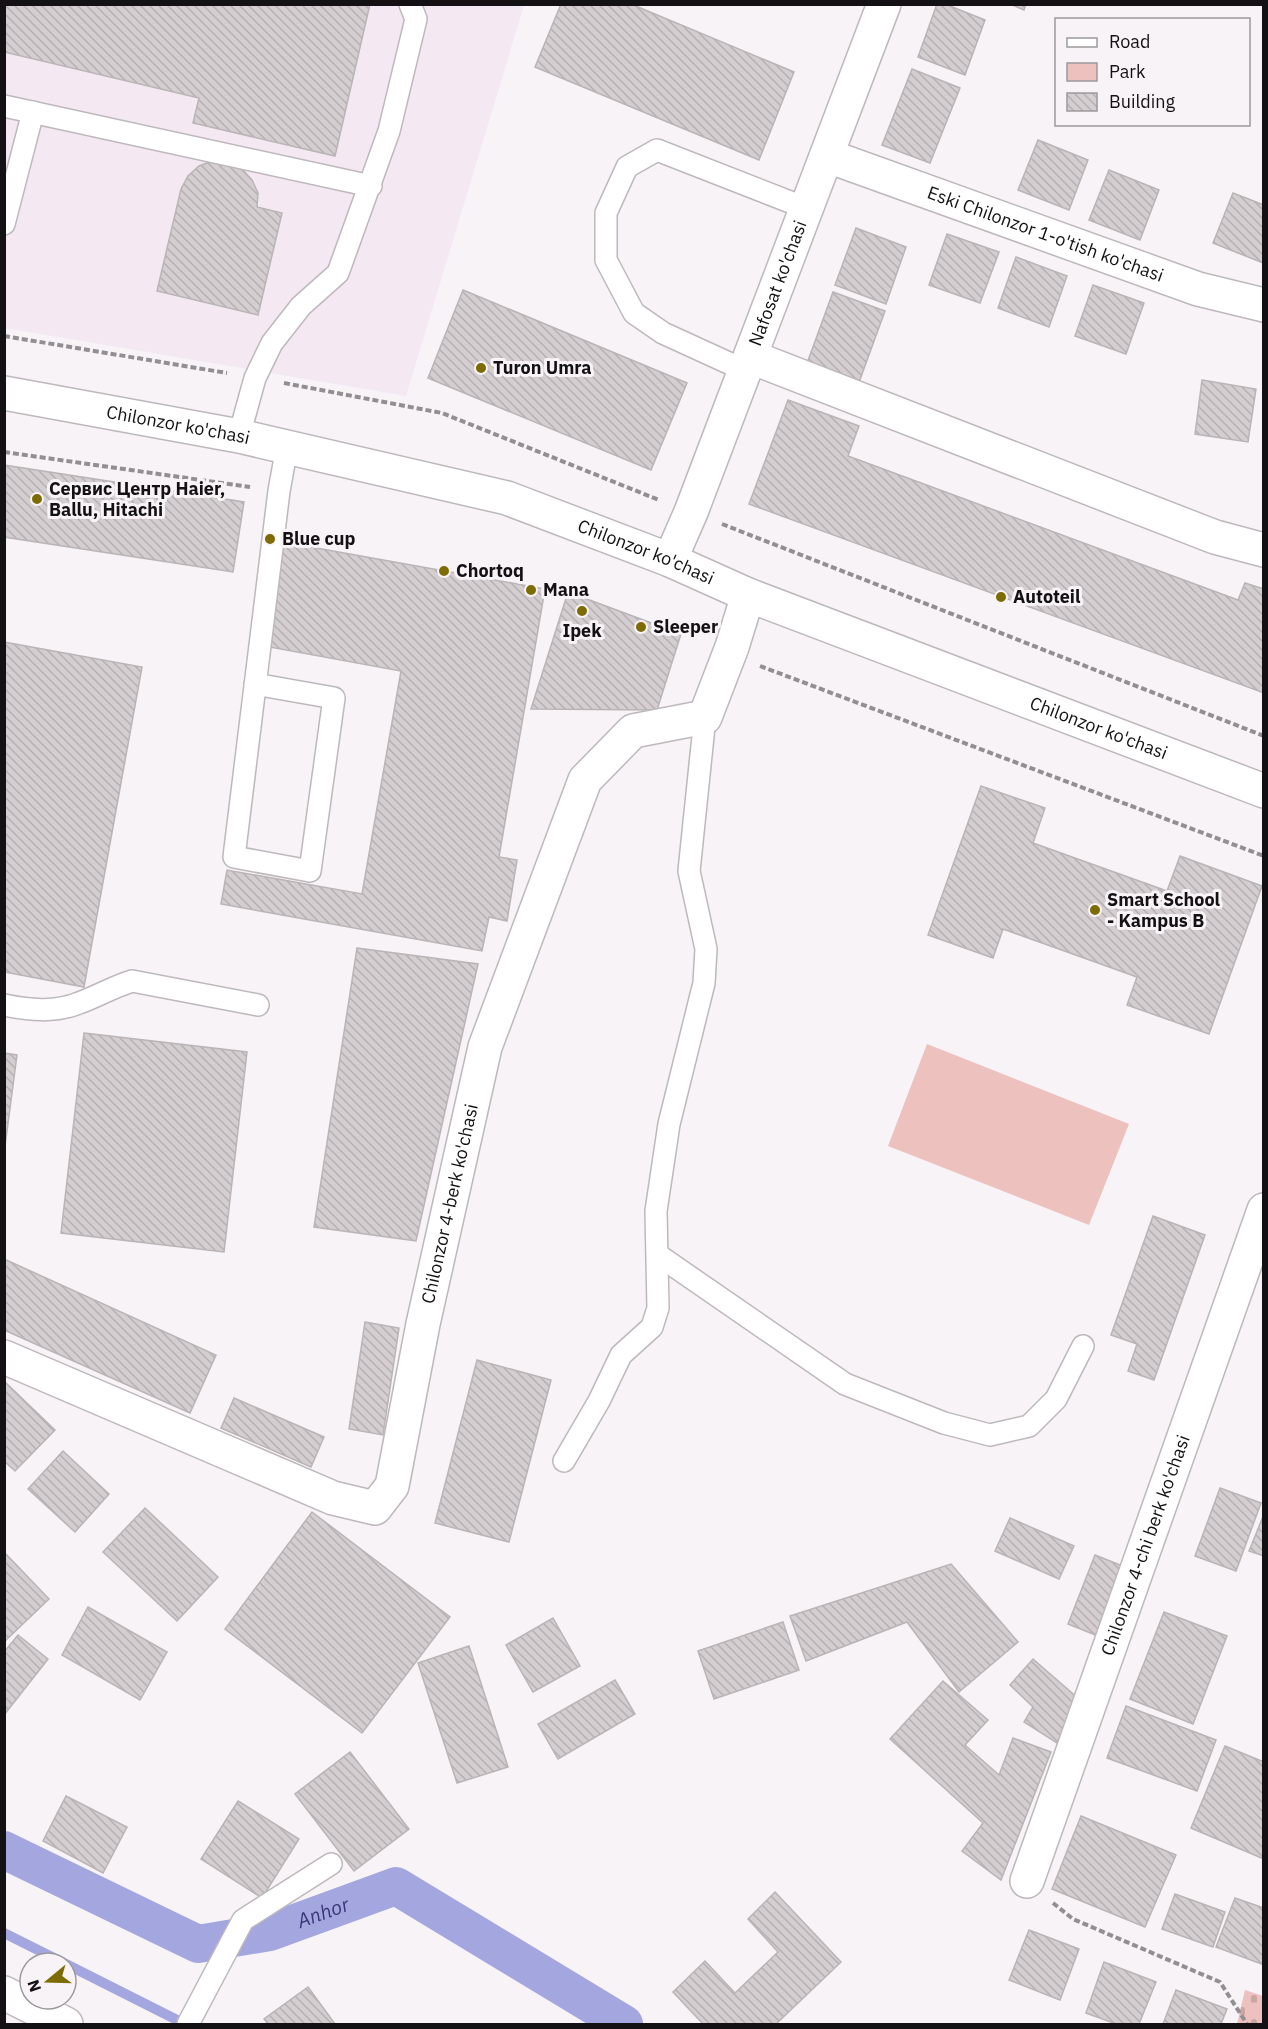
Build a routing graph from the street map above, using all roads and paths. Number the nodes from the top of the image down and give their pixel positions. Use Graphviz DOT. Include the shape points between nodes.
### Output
graph roads {
  1 [pos="410,4"];
  2 [pos="884,4"];
  3 [pos="4,106"];
  4 [pos="33,112"];
  5 [pos="828,156"];
  6 [pos="371,186"];
  7 [pos="808,209"];
  8 [pos="4,224"];
  9 [pos="1263,305"];
  10 [pos="4,336"];
  11 [pos="748,364"];
  12 [pos="255,378"];
  13 [pos="4,393"];
  14 [pos="239,436"];
  15 [pos="287,447"];
  16 [pos="4,452"];
  17 [pos="279,491"];
  18 [pos="691,512"];
  19 [pos="1263,550"];
  20 [pos="670,560"];
  21 [pos="748,595"];
  22 [pos="752,662"];
  23 [pos="255,684"];
  24 [pos="705,717"];
  25 [pos="1263,736"];
  26 [pos="1263,791"];
  27 [pos="1263,856"];
  28 [pos="4,1005"];
  29 [pos="258,1005"];
  30 [pos="1263,1210"];
  31 [pos="658,1256"];
  32 [pos="1083,1346"];
  33 [pos="4,1357"];
  34 [pos="564,1461"];
  35 [pos="331,1864"];
  36 [pos="1027,1881"];
  37 [pos="4,1993"];
  38 [pos="192,2018"];
  39 [pos="66,2025"];
  40 [pos="1247,2025"];
  1 -- 6 [label="lane" via="416,20"];
  2 -- 5 [label="street, Nafosat ko'chasi"];
  3 -- 4 [label="lane"];
  4 -- 6 [label="lane"];
  4 -- 8 [label="lane"];
  5 -- 7 [label="street, Nafosat ko'chasi"];
  5 -- 9 [label="street, Eski Chilonzor 1-o'tish ko'chasi" via="1198,289"];
  6 -- 12 [label="lane" via="338,273 301,306 272,343"];
  7 -- 11 [label="street, Nafosat ko'chasi"];
  7 -- 11 [label="lane" via="657,150 627,167 606,213 606,260 634,313 663,333"];
  10 -- 12 [label="path"];
  11 -- 18 [label="street, Nafosat ko'chasi"];
  11 -- 19 [label="street" via="1215,537"];
  12 -- 14 [label="lane"];
  12 -- 18 [label="path" via="442,413"];
  13 -- 14 [label="street, Chilonzor ko'chasi"];
  14 -- 15 [label="street, Chilonzor ko'chasi"];
  15 -- 17 [label="lane"];
  15 -- 20 [label="street, Chilonzor ko'chasi" via="507,498"];
  16 -- 17 [label="path"];
  17 -- 23 [label="lane"];
  18 -- 20 [label="street, Nafosat ko'chasi"];
  18 -- 25 [label="path"];
  20 -- 21 [label="street, Chilonzor ko'chasi"];
  21 -- 24 [label="street"];
  21 -- 26 [label="street, Chilonzor ko'chasi"];
  22 -- 27 [label="path"];
  23 -- 23 [label="lane" via="234,857 310,871 334,698"];
  24 -- 31 [label="lane" via="688,871 706,949 705,972 669,1124 656,1211"];
  24 -- 33 [label="street, Chilonzor 4-berk ko'chasi" via="633,731 585,780 485,1047 423,1324 392,1486 375,1508 333,1498"];
  28 -- 29 [label="lane" via="36,1011 78,1004 132,981"];
  30 -- 36 [label="street, Chilonzor 4-chi berk ko'chasi"];
  31 -- 32 [label="lane" via="845,1384 944,1424 990,1435 1029,1426 1056,1399"];
  31 -- 34 [label="lane" via="658,1308 652,1327 621,1354"];
  35 -- 38 [label="lane" via="243,1920"];
  36 -- 40 [label="path" via="1073,1919 1220,1982"];
  37 -- 39 [label="street"];
}
